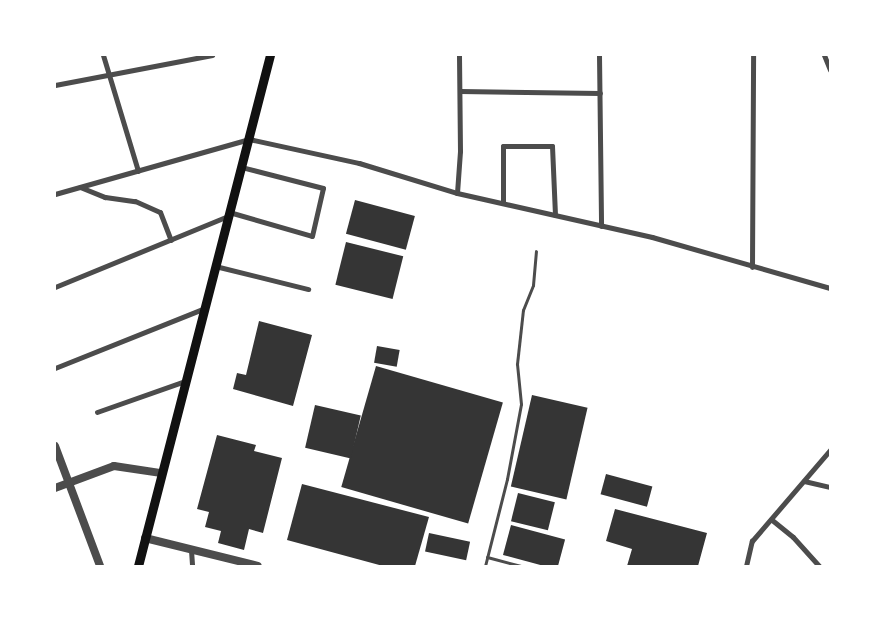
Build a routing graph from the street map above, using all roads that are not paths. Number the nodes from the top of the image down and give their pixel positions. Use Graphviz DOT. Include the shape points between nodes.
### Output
graph roads {
  1 [pos="103,55"];
  2 [pos="212,55"];
  3 [pos="270,55"];
  4 [pos="459,55"];
  5 [pos="599,55"];
  6 [pos="753,55"];
  7 [pos="824,55"];
  8 [pos="830,70"];
  9 [pos="109,75"];
  10 [pos="55,85"];
  11 [pos="460,90"];
  12 [pos="600,92"];
  13 [pos="249,139"];
  14 [pos="241,167"];
  15 [pos="138,170"];
  16 [pos="80,187"];
  17 [pos="457,193"];
  18 [pos="55,194"];
  19 [pos="503,203"];
  20 [pos="228,214"];
  21 [pos="555,215"];
  22 [pos="601,226"];
  23 [pos="170,240"];
  24 [pos="536,251"];
  25 [pos="215,266"];
  26 [pos="752,267"];
  27 [pos="55,287"];
  28 [pos="830,288"];
  29 [pos="308,289"];
  30 [pos="204,308"];
  31 [pos="55,368"];
  32 [pos="185,381"];
  33 [pos="97,412"];
  34 [pos="55,446"];
  35 [pos="830,450"];
  36 [pos="161,473"];
  37 [pos="804,481"];
  38 [pos="70,482"];
  39 [pos="830,487"];
  40 [pos="55,488"];
  41 [pos="772,520"];
  42 [pos="145,538"];
  43 [pos="191,550"];
  44 [pos="487,557"];
  45 [pos="253,565"];
  46 [pos="100,566"];
  47 [pos="138,566"];
  48 [pos="192,566"];
  49 [pos="485,566"];
  50 [pos="521,566"];
  51 [pos="746,566"];
  52 [pos="819,566"];
  1 -- 9 [label="street"];
  2 -- 9 [label="street"];
  3 -- 13 [label="main road"];
  4 -- 11 [label="street"];
  5 -- 12 [label="street"];
  6 -- 26 [label="street"];
  7 -- 8 [label="street"];
  9 -- 10 [label="street"];
  9 -- 15 [label="street"];
  11 -- 12 [label="street"];
  11 -- 17 [label="street"];
  12 -- 22 [label="street"];
  13 -- 14 [label="main road"];
  13 -- 15 [label="street"];
  13 -- 17 [label="street" via="359,163"];
  14 -- 20 [label="main road"];
  14 -- 20 [label="street" via="323,188 312,236"];
  15 -- 16 [label="street"];
  16 -- 18 [label="street"];
  16 -- 23 [label="street" via="105,197 135,201 160,212"];
  17 -- 19 [label="street"];
  19 -- 21 [label="street"];
  19 -- 21 [label="street" via="503,146 552,146"];
  20 -- 23 [label="street"];
  20 -- 25 [label="main road"];
  21 -- 22 [label="street"];
  22 -- 26 [label="street"];
  23 -- 27 [label="street"];
  24 -- 44 [label="lane" via="533,285 523,310 517,364 520,404 507,479"];
  25 -- 29 [label="street"];
  25 -- 30 [label="main road"];
  26 -- 28 [label="street"];
  30 -- 31 [label="street"];
  30 -- 32 [label="main road"];
  32 -- 33 [label="street"];
  32 -- 36 [label="main road"];
  34 -- 38 [label="street"];
  35 -- 37 [label="street"];
  36 -- 38 [label="street" via="114,466"];
  36 -- 42 [label="main road"];
  37 -- 39 [label="street"];
  37 -- 41 [label="street"];
  38 -- 40 [label="street"];
  38 -- 46 [label="street"];
  41 -- 51 [label="street" via="752,541"];
  41 -- 52 [label="street" via="793,536"];
  42 -- 43 [label="street"];
  42 -- 47 [label="main road"];
  43 -- 45 [label="street"];
  43 -- 48 [label="street"];
  44 -- 49 [label="lane"];
  44 -- 50 [label="lane"];
}
